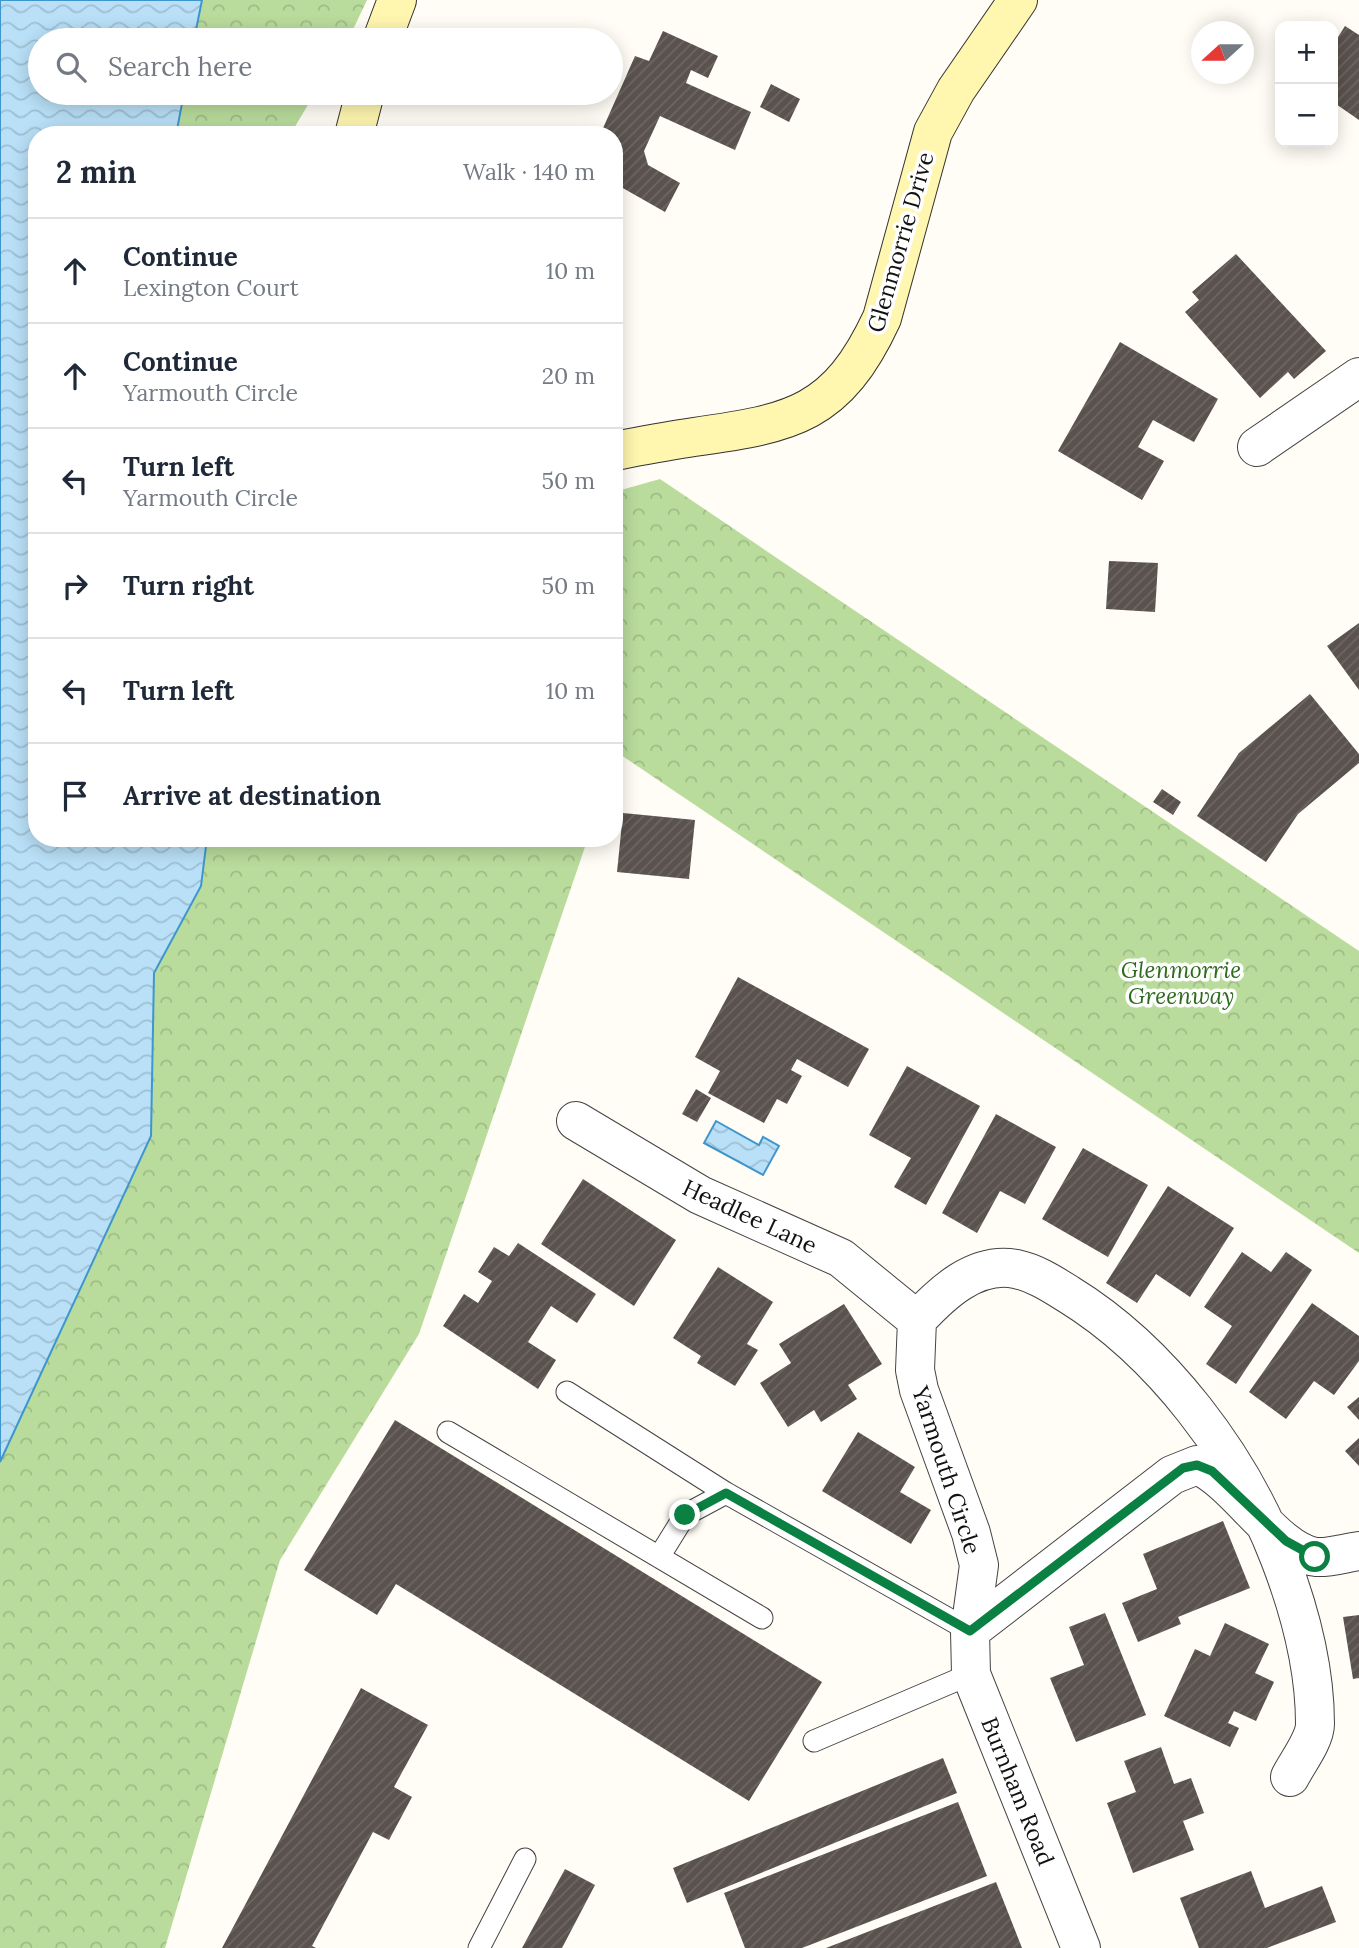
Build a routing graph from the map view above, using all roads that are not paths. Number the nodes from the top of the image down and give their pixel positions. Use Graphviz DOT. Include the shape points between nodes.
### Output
graph roads {
  1 [pos="397,0"];
  2 [pos="1018,0"];
  3 [pos="386,28"];
  4 [pos="362,105"];
  5 [pos="356,126"];
  6 [pos="1359,377"];
  7 [pos="1257,447"];
  8 [pos="623,450"];
  9 [pos="576,1121"];
  10 [pos="917,1321"];
  11 [pos="567,1392"];
  12 [pos="448,1432"];
  13 [pos="726,1493"];
  14 [pos="1264,1522"];
  15 [pos="1359,1551"];
  16 [pos="659,1557"];
  17 [pos="762,1618"];
  18 [pos="970,1631"];
  19 [pos="971,1674"];
  20 [pos="814,1741"];
  21 [pos="1290,1777"];
  22 [pos="524,1859"];
  23 [pos="479,1948"];
  24 [pos="1081,1948"];
  1 -- 3 [label="street"];
  2 -- 8 [label="street, Glenmorrie Drive" via="933,132 882,318 839,387 804,413 780,422"];
  4 -- 5 [label="street"];
  6 -- 7 [label="street"];
  9 -- 10 [label="street, Headlee Lane" via="700,1195 841,1258"];
  10 -- 14 [label="street" via="954,1283 987,1272 1014,1268 1046,1280 1105,1316 1148,1356 1218,1443"];
  10 -- 18 [label="street, Yarmouth Circle" via="919,1390 979,1566"];
  11 -- 13 [label="lane"];
  12 -- 16 [label="lane"];
  13 -- 16 [label="lane" via="685,1515"];
  13 -- 18 [label="lane"];
  14 -- 15 [label="street" via="1315,1557"];
  14 -- 18 [label="street" via="1212,1471 1197,1465 1183,1468"];
  14 -- 21 [label="street" via="1308,1654 1315,1728"];
  16 -- 17 [label="lane"];
  18 -- 19 [label="street, Burnham Road"];
  19 -- 20 [label="lane"];
  19 -- 24 [label="street, Burnham Road"];
  22 -- 23 [label="lane"];
}
